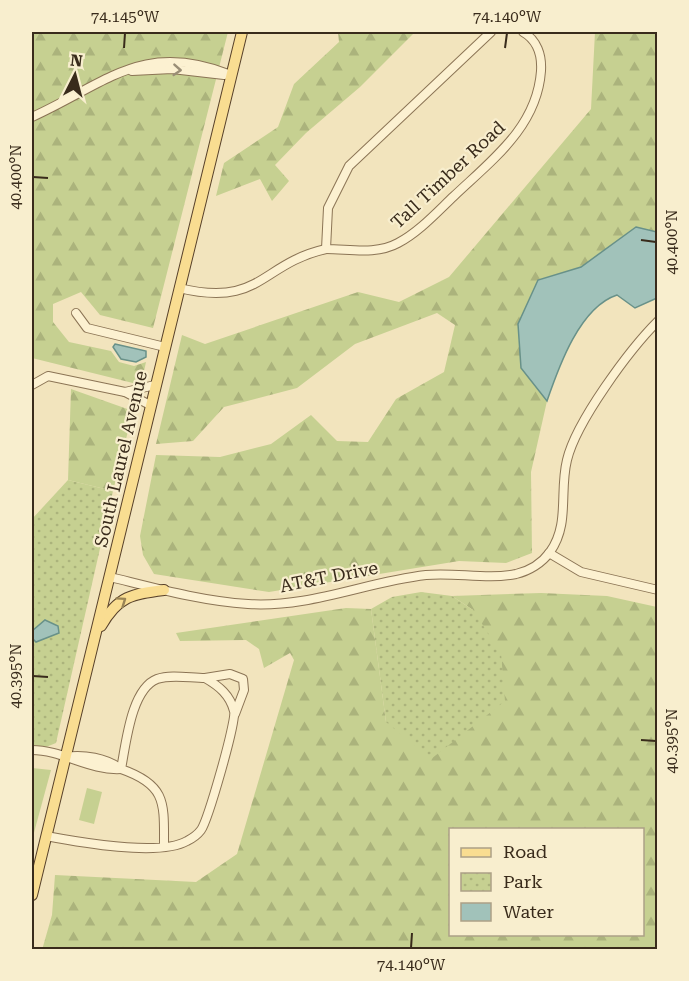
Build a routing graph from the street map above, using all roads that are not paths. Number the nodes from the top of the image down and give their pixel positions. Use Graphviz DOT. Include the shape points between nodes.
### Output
graph roads {
  1 [pos="242,32"];
  2 [pos="490,32"];
  3 [pos="523,32"];
  4 [pos="231,75"];
  5 [pos="32,117"];
  6 [pos="326,249"];
  7 [pos="180,288"];
  8 [pos="76,313"];
  9 [pos="657,321"];
  10 [pos="165,347"];
  11 [pos="32,385"];
  12 [pos="155,385"];
  13 [pos="125,392"];
  14 [pos="150,405"];
  15 [pos="549,553"];
  16 [pos="110,577"];
  17 [pos="164,590"];
  18 [pos="657,590"];
  19 [pos="95,637"];
  20 [pos="205,678"];
  21 [pos="235,714"];
  22 [pos="32,750"];
  23 [pos="65,757"];
  24 [pos="121,769"];
  25 [pos="46,836"];
  26 [pos="164,848"];
  27 [pos="32,889"];
  1 -- 4 [label="main road, South Laurel Avenue"];
  2 -- 6 [label="street" via="350,166 328,208"];
  3 -- 6 [label="street, Tall Timber Road" via="537,47 540,79 531,110 511,141 406,238 380,250"];
  4 -- 5 [label="street" via="172,69 123,71"];
  4 -- 7 [label="main road, South Laurel Avenue"];
  6 -- 7 [label="street, Tall Timber Road" via="301,257 238,292 212,294"];
  7 -- 10 [label="main road, South Laurel Avenue"];
  8 -- 10 [label="street" via="87,328"];
  9 -- 15 [label="street, AT&T Drive" via="580,426 565,468 563,523"];
  10 -- 12 [label="main road, South Laurel Avenue"];
  11 -- 13 [label="street" via="56,376"];
  12 -- 13 [label="street"];
  12 -- 14 [label="main road, South Laurel Avenue"];
  13 -- 14 [label="street"];
  14 -- 16 [label="main road, South Laurel Avenue"];
  15 -- 17 [label="street, AT&T Drive" via="533,567 512,574 419,576 297,603 228,602"];
  15 -- 18 [label="street" via="581,572"];
  16 -- 17 [label="street, AT&T Drive"];
  16 -- 19 [label="main road, South Laurel Avenue"];
  19 -- 17 [label="main road, one-way" via="119,602 128,596"];
  19 -- 23 [label="main road, South Laurel Avenue"];
  20 -- 21 [label="street" via="229,697"];
  20 -- 21 [label="street" via="231,674 243,679 244,690"];
  20 -- 24 [label="street" via="163,678 144,689 136,703"];
  21 -- 26 [label="street" via="201,830 187,841"];
  22 -- 23 [label="street"];
  23 -- 24 [label="street"];
  23 -- 25 [label="main road, South Laurel Avenue"];
  24 -- 26 [label="street" via="139,775 161,795"];
  25 -- 26 [label="street" via="84,843"];
  25 -- 27 [label="main road, South Laurel Avenue"];
}
